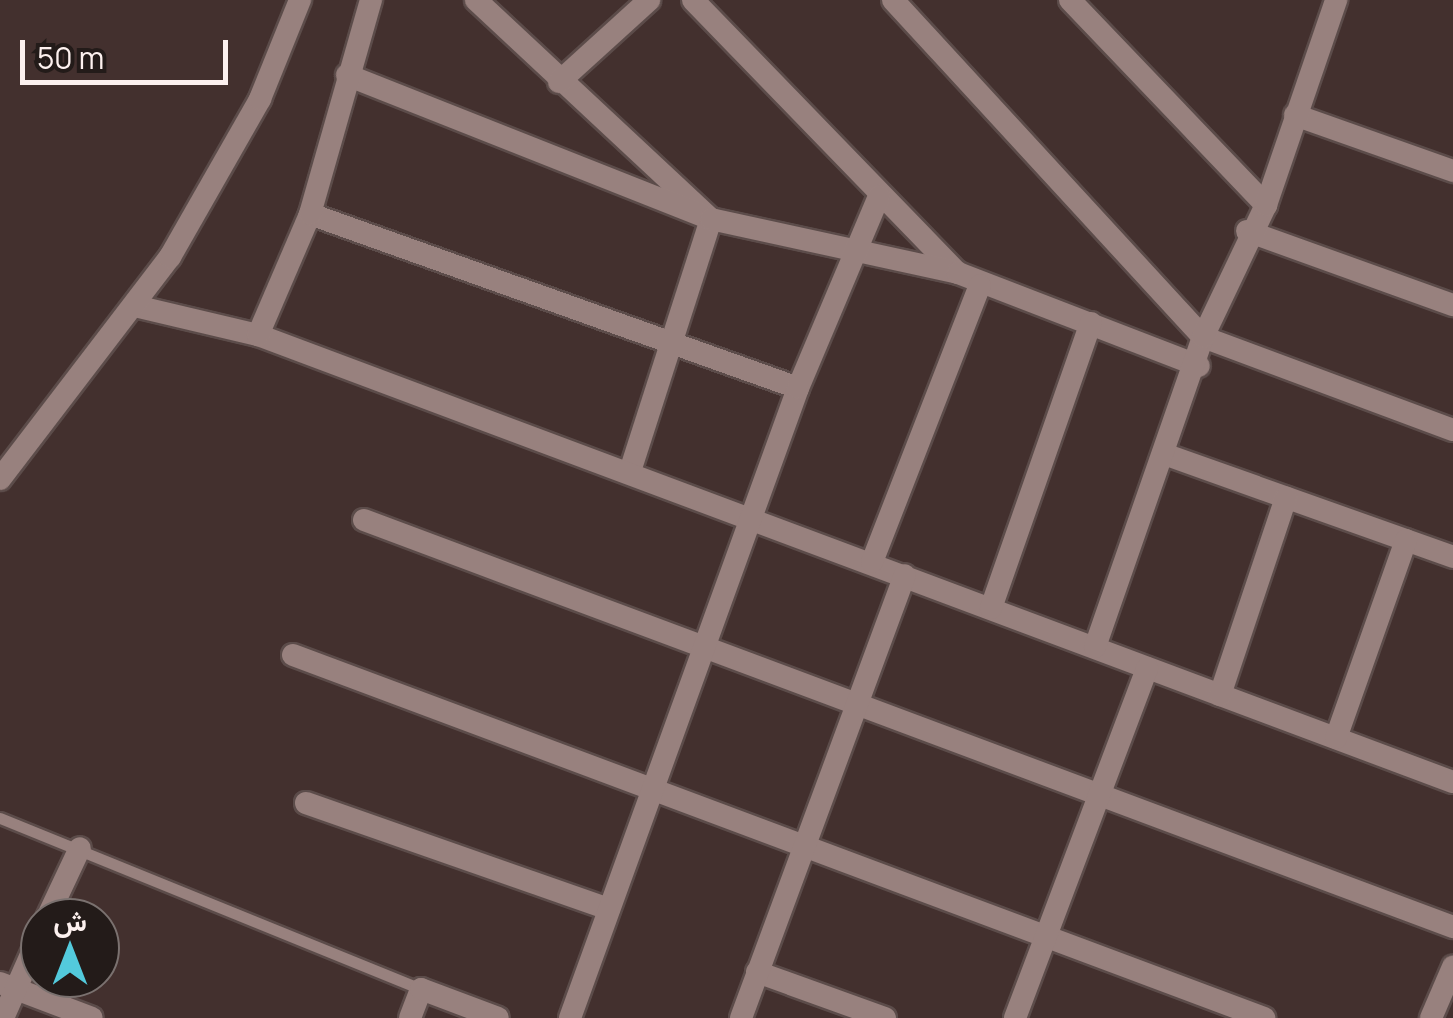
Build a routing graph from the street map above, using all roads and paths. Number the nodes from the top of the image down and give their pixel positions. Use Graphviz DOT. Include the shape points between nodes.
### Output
graph roads {
  1 [pos="300,0"];
  2 [pos="371,0"];
  3 [pos="476,0"];
  4 [pos="649,0"];
  5 [pos="693,0"];
  6 [pos="893,0"];
  7 [pos="1336,0"];
  8 [pos="1082,5"];
  9 [pos="346,75"];
  10 [pos="559,82"];
  11 [pos="1295,115"];
  12 [pos="1453,171"];
  13 [pos="879,196"];
  14 [pos="1266,205"];
  15 [pos="310,214"];
  16 [pos="711,219"];
  17 [pos="1247,231"];
  18 [pos="852,254"];
  19 [pos="958,273"];
  20 [pos="980,285"];
  21 [pos="1453,305"];
  22 [pos="135,306"];
  23 [pos="1091,324"];
  24 [pos="258,335"];
  25 [pos="1203,337"];
  26 [pos="672,343"];
  27 [pos="1198,366"];
  28 [pos="798,388"];
  29 [pos="1453,430"];
  30 [pos="1164,454"];
  31 [pos="630,471"];
  32 [pos="0,479"];
  33 [pos="1286,498"];
  34 [pos="754,516"];
  35 [pos="364,520"];
  36 [pos="1406,540"];
  37 [pos="1453,557"];
  38 [pos="872,562"];
  39 [pos="905,575"];
  40 [pos="991,608"];
  41 [pos="1094,648"];
  42 [pos="709,651"];
  43 [pos="293,655"];
  44 [pos="1147,668"];
  45 [pos="1220,695"];
  46 [pos="861,705"];
  47 [pos="1336,738"];
  48 [pos="1453,782"];
  49 [pos="651,792"];
  50 [pos="1103,796"];
  51 [pos="306,803"];
  52 [pos="0,818"];
  53 [pos="80,848"];
  54 [pos="802,848"];
  55 [pos="57,898"];
  56 [pos="609,909"];
  57 [pos="1453,927"];
  58 [pos="1042,938"];
  59 [pos="1453,966"];
  60 [pos="757,972"];
  61 [pos="7,986"];
  62 [pos="421,989"];
  63 [pos="3,1018"];
  64 [pos="92,1018"];
  65 [pos="410,1018"];
  66 [pos="498,1018"];
  67 [pos="570,1018"];
  68 [pos="741,1018"];
  69 [pos="884,1018"];
  70 [pos="1015,1018"];
  71 [pos="1264,1018"];
  72 [pos="1431,1018"];
  1 -- 22 [label="street" via="232,152"];
  2 -- 9 [label="street"];
  3 -- 10 [label="street"];
  4 -- 10 [label="street"];
  5 -- 13 [label="street"];
  6 -- 25 [label="street"];
  7 -- 11 [label="street"];
  8 -- 14 [label="street"];
  9 -- 15 [label="street"];
  9 -- 16 [label="street"];
  10 -- 16 [label="street"];
  11 -- 12 [label="street"];
  11 -- 14 [label="street"];
  13 -- 18 [label="street"];
  13 -- 19 [label="street"];
  14 -- 17 [label="street"];
  15 -- 24 [label="street"];
  15 -- 26 [label="street"];
  16 -- 18 [label="street"];
  16 -- 26 [label="street"];
  17 -- 21 [label="street"];
  17 -- 25 [label="street"];
  18 -- 19 [label="street"];
  18 -- 28 [label="street"];
  19 -- 20 [label="street"];
  20 -- 23 [label="street"];
  20 -- 38 [label="street"];
  22 -- 24 [label="street"];
  22 -- 32 [label="street"];
  23 -- 27 [label="street"];
  23 -- 40 [label="street"];
  24 -- 31 [label="street"];
  25 -- 27 [label="street"];
  25 -- 29 [label="street"];
  26 -- 28 [label="street"];
  26 -- 31 [label="street"];
  27 -- 30 [label="street"];
  28 -- 34 [label="street"];
  30 -- 33 [label="street"];
  30 -- 41 [label="street"];
  31 -- 34 [label="street"];
  33 -- 36 [label="street"];
  33 -- 45 [label="street"];
  34 -- 38 [label="street"];
  34 -- 42 [label="street"];
  35 -- 42 [label="street"];
  36 -- 37 [label="street"];
  36 -- 47 [label="street"];
  38 -- 39 [label="street"];
  39 -- 40 [label="street"];
  39 -- 46 [label="street"];
  40 -- 41 [label="street"];
  41 -- 44 [label="street"];
  42 -- 46 [label="street"];
  42 -- 49 [label="street"];
  43 -- 49 [label="street"];
  44 -- 45 [label="street"];
  44 -- 50 [label="street"];
  45 -- 47 [label="street"];
  46 -- 50 [label="street"];
  46 -- 54 [label="street"];
  47 -- 48 [label="street"];
  49 -- 54 [label="street"];
  49 -- 56 [label="street"];
  50 -- 57 [label="street"];
  50 -- 58 [label="street"];
  51 -- 56 [label="street"];
  52 -- 53 [label="lane"];
  53 -- 55 [label="street"];
  53 -- 62 [label="lane"];
  54 -- 58 [label="street"];
  54 -- 60 [label="street"];
  56 -- 67 [label="street"];
  58 -- 70 [label="street"];
  58 -- 71 [label="street"];
  59 -- 72 [label="street"];
  60 -- 68 [label="street"];
  60 -- 69 [label="street"];
  61 -- 63 [label="street"];
  61 -- 64 [label="street"];
  62 -- 65 [label="street"];
  62 -- 66 [label="street"];
}
